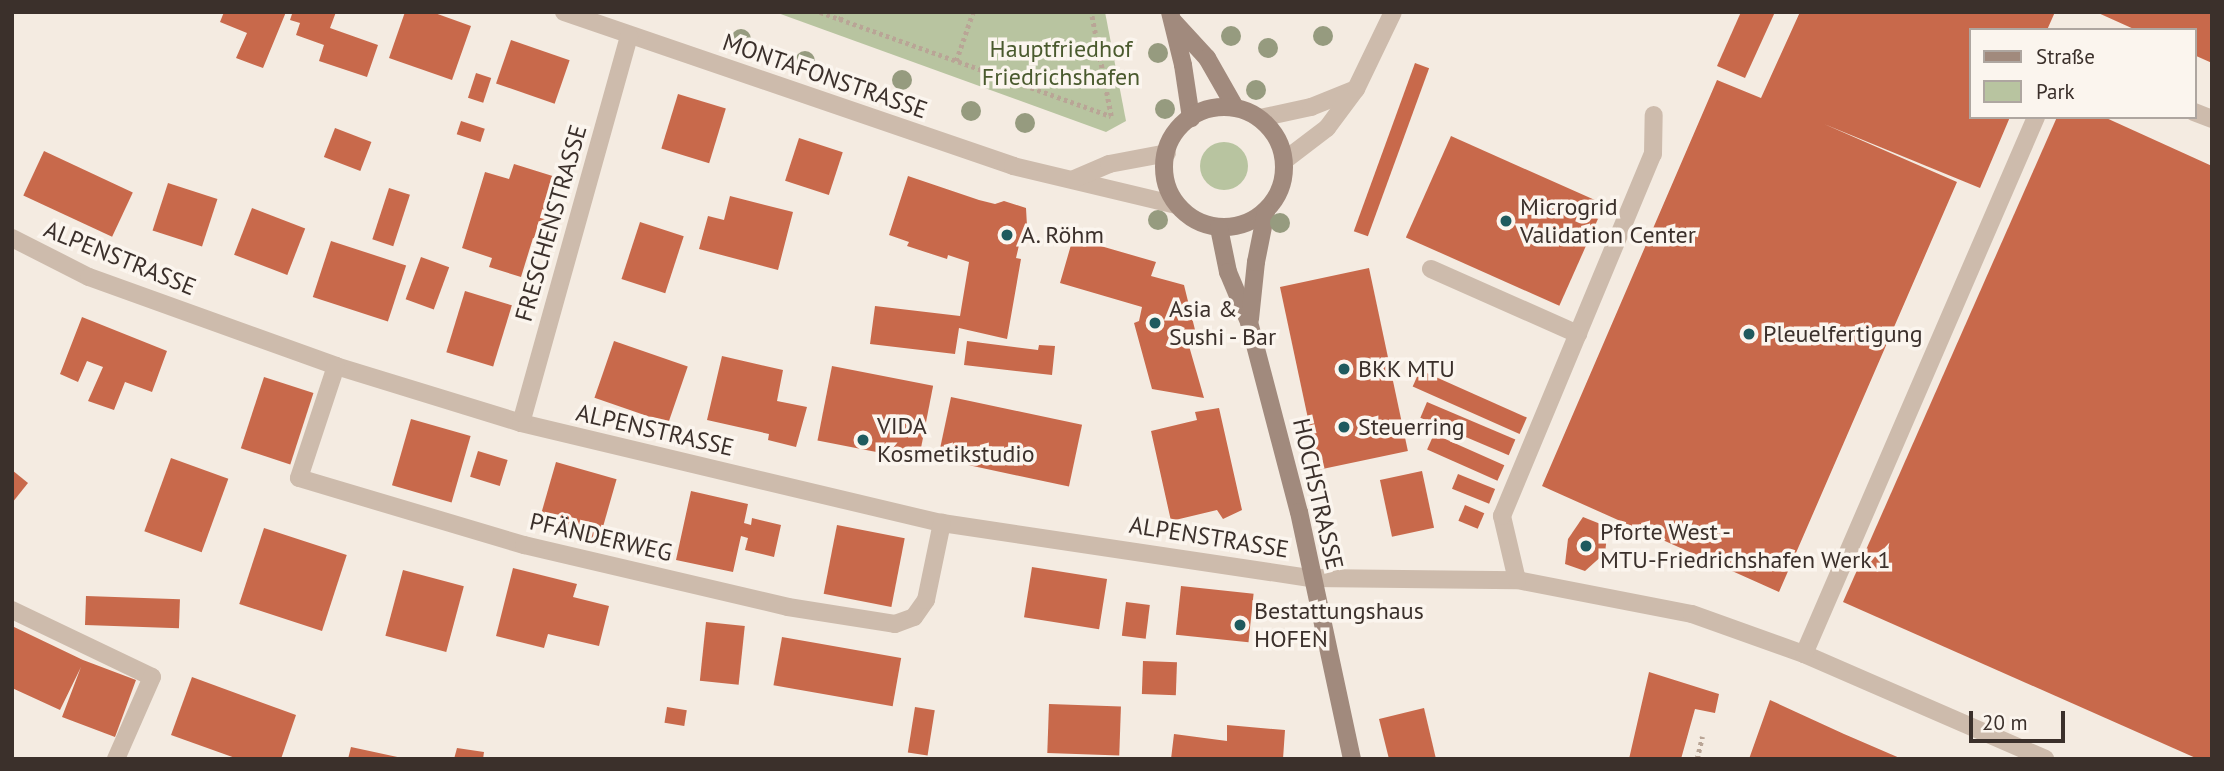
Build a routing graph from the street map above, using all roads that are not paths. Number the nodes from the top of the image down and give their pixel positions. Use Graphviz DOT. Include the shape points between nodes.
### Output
graph roads {
  1 [pos="564,12"];
  2 [pos="1393,12"];
  3 [pos="1171,17"];
  4 [pos="629,36"];
  5 [pos="1356,89"];
  6 [pos="1235,107"];
  7 [pos="2196,112"];
  8 [pos="1654,115"];
  9 [pos="1191,118"];
  10 [pos="1260,118"];
  11 [pos="2035,119"];
  12 [pos="2212,119"];
  13 [pos="1167,153"];
  14 [pos="1285,160"];
  15 [pos="1074,179"];
  16 [pos="1177,205"];
  17 [pos="1266,212"];
  18 [pos="1219,228"];
  19 [pos="12,238"];
  20 [pos="1432,269"];
  21 [pos="1250,323"];
  22 [pos="1578,334"];
  23 [pos="335,366"];
  24 [pos="521,423"];
  25 [pos="943,523"];
  26 [pos="1312,578"];
  27 [pos="1517,580"];
  28 [pos="12,610"];
  29 [pos="1804,654"];
  30 [pos="116,759"];
  31 [pos="1352,759"];
  32 [pos="2045,759"];
  1 -- 4 [label="street, MONTAFONSTRASSE"];
  2 -- 5 [label="street"];
  3 -- 6 [label="main road" via="1207,58"];
  3 -- 9 [label="main road"];
  4 -- 15 [label="street, MONTAFONSTRASSE" via="1013,166"];
  4 -- 24 [label="street, FRESCHENSTRASSE"];
  5 -- 10 [label="street" via="1311,107"];
  5 -- 14 [label="street" via="1327,128"];
  6 -- 9 [label="main road" via="1209,109"];
  6 -- 10 [label="main road"];
  7 -- 12 [label="street"];
  8 -- 22 [label="street" via="1653,153"];
  9 -- 13 [label="main road" via="1169,143"];
  10 -- 14 [label="main road" via="1280,143"];
  11 -- 29 [label="street"];
  13 -- 15 [label="street" via="1109,164"];
  13 -- 16 [label="main road" via="1167,186"];
  14 -- 17 [label="main road" via="1281,190"];
  15 -- 16 [label="street, MONTAFONSTRASSE" via="1111,192"];
  16 -- 18 [label="main road" via="1195,220"];
  17 -- 18 [label="main road" via="1244,225"];
  17 -- 21 [label="main road, HOCHSTRASSE"];
  18 -- 21 [label="main road, HOCHSTRASSE" via="1228,272"];
  19 -- 23 [label="street, ALPENSTRASSE" via="89,276"];
  20 -- 22 [label="street"];
  21 -- 26 [label="main road, HOCHSTRASSE"];
  22 -- 27 [label="street" via="1502,516"];
  23 -- 24 [label="street, ALPENSTRASSE"];
  23 -- 25 [label="street, PFÄNDERWEG" via="299,478 524,545 789,607 895,624 914,617 926,600"];
  24 -- 25 [label="street, ALPENSTRASSE"];
  25 -- 26 [label="street, ALPENSTRASSE"];
  26 -- 27 [label="street, ALPENSTRASSE"];
  26 -- 31 [label="main road, HOCHSTRASSE"];
  27 -- 29 [label="street, ALPENSTRASSE" via="1692,614"];
  28 -- 30 [label="street" via="152,677"];
  29 -- 32 [label="street, ALPENSTRASSE"];
}
